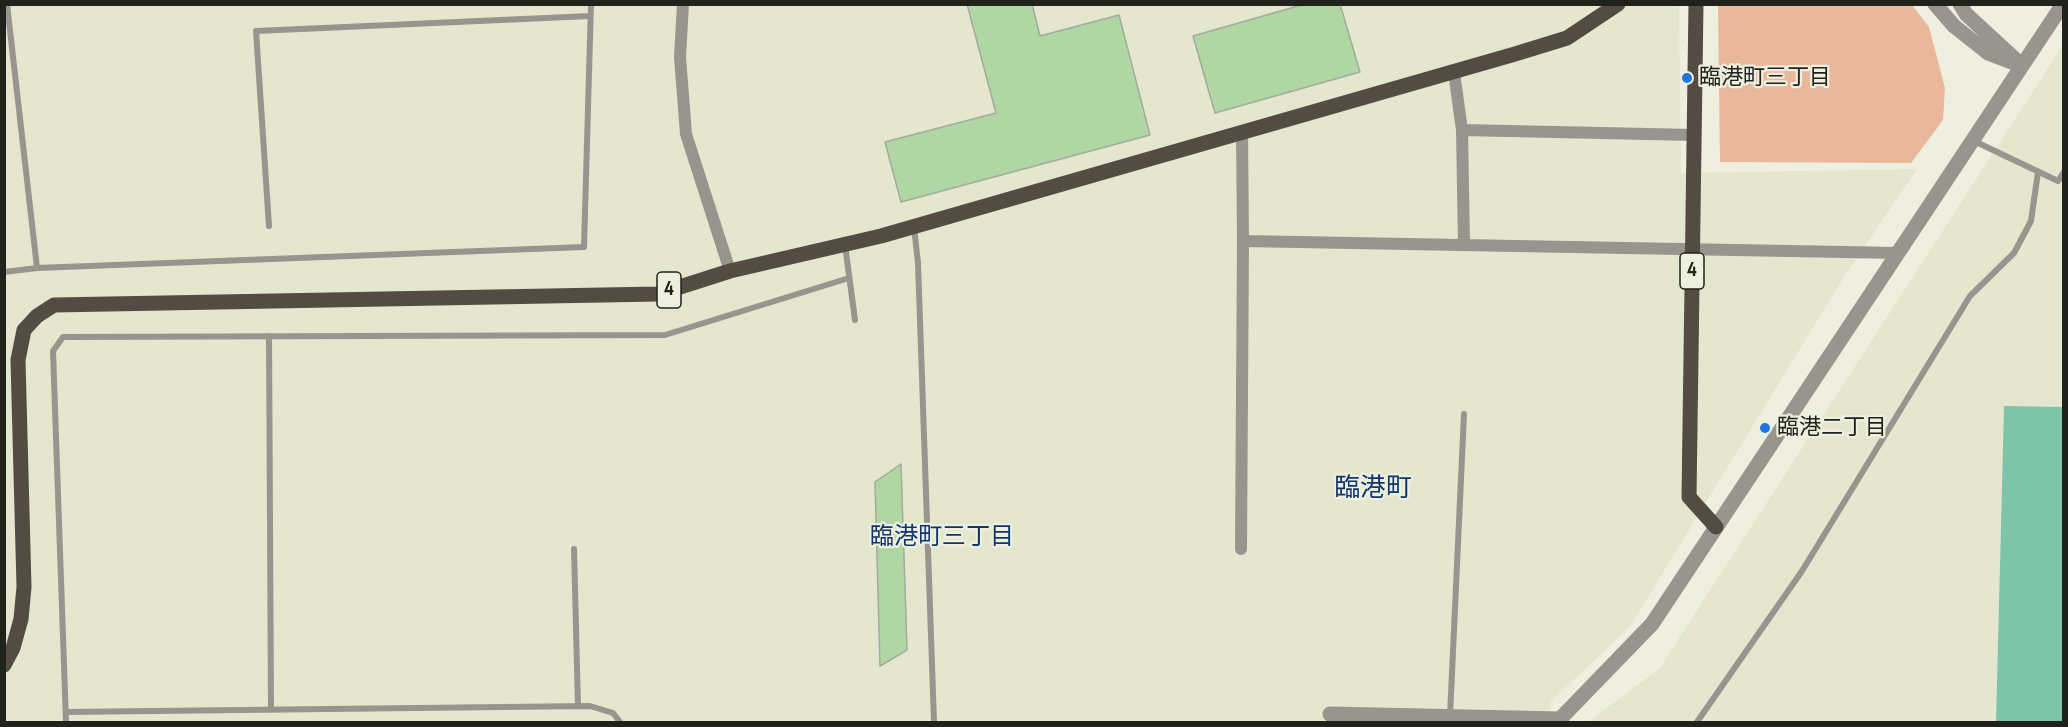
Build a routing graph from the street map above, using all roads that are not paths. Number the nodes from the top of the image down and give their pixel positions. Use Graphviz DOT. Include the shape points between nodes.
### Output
graph roads {
  1 [pos="7,4"];
  2 [pos="591,4"];
  3 [pos="683,4"];
  4 [pos="1618,4"];
  5 [pos="1696,4"];
  6 [pos="1935,4"];
  7 [pos="1960,4"];
  8 [pos="2063,4"];
  9 [pos="590,16"];
  10 [pos="2022,66"];
  11 [pos="1454,72"];
  12 [pos="1242,130"];
  13 [pos="1462,130"];
  14 [pos="1694,135"];
  15 [pos="1973,140"];
  16 [pos="2038,172"];
  17 [pos="2064,172"];
  18 [pos="2061,181"];
  19 [pos="269,226"];
  20 [pos="914,226"];
  21 [pos="1243,242"];
  22 [pos="845,244"];
  23 [pos="1464,245"];
  24 [pos="1692,248"];
  25 [pos="1898,253"];
  26 [pos="37,268"];
  27 [pos="730,271"];
  28 [pos="4,272"];
  29 [pos="849,278"];
  30 [pos="855,320"];
  31 [pos="269,336"];
  32 [pos="1464,414"];
  33 [pos="1716,527"];
  34 [pos="574,549"];
  35 [pos="1241,549"];
  36 [pos="4,665"];
  37 [pos="578,706"];
  38 [pos="271,710"];
  39 [pos="66,712"];
  40 [pos="1330,714"];
  41 [pos="1450,717"];
  42 [pos="1560,721"];
  43 [pos="66,723"];
  44 [pos="620,723"];
  45 [pos="934,723"];
  46 [pos="1697,723"];
  1 -- 26 [label="lane"];
  2 -- 9 [label="lane"];
  3 -- 27 [label="street" via="680,57 686,134"];
  4 -- 11 [label="main road, 4" via="1567,38"];
  5 -- 14 [label="main road, 4"];
  6 -- 10 [label="street" via="1954,26 1988,53"];
  7 -- 10 [label="street"];
  8 -- 10 [label="street"];
  9 -- 19 [label="lane" via="256,31"];
  9 -- 26 [label="lane" via="584,246"];
  10 -- 15 [label="street"];
  11 -- 12 [label="main road, 4"];
  11 -- 13 [label="street"];
  12 -- 20 [label="main road, 4"];
  12 -- 21 [label="street"];
  13 -- 14 [label="street"];
  13 -- 23 [label="street"];
  14 -- 24 [label="main road, 4"];
  15 -- 16 [label="lane"];
  15 -- 25 [label="street"];
  16 -- 18 [label="lane"];
  16 -- 46 [label="lane" via="2031,221 2014,253 1970,296 1802,572"];
  17 -- 18 [label="lane"];
  20 -- 22 [label="main road, 4"];
  20 -- 45 [label="lane"];
  21 -- 23 [label="street"];
  21 -- 35 [label="street"];
  22 -- 27 [label="main road, 4"];
  22 -- 29 [label="lane"];
  23 -- 24 [label="street"];
  24 -- 25 [label="street"];
  24 -- 33 [label="main road, 4" via="1689,497"];
  25 -- 33 [label="street"];
  26 -- 28 [label="lane"];
  27 -- 36 [label="main road, 4" via="658,294 54,305 24,330 18,360 24,587 21,619"];
  29 -- 30 [label="lane"];
  29 -- 31 [label="lane" via="665,335"];
  31 -- 38 [label="lane"];
  31 -- 39 [label="lane" via="63,337 53,351"];
  32 -- 41 [label="lane"];
  33 -- 42 [label="street" via="1652,624"];
  34 -- 37 [label="lane"];
  37 -- 38 [label="lane"];
  37 -- 44 [label="lane" via="613,713"];
  38 -- 39 [label="lane"];
  39 -- 43 [label="lane"];
  40 -- 41 [label="street"];
  41 -- 42 [label="street"];
}
